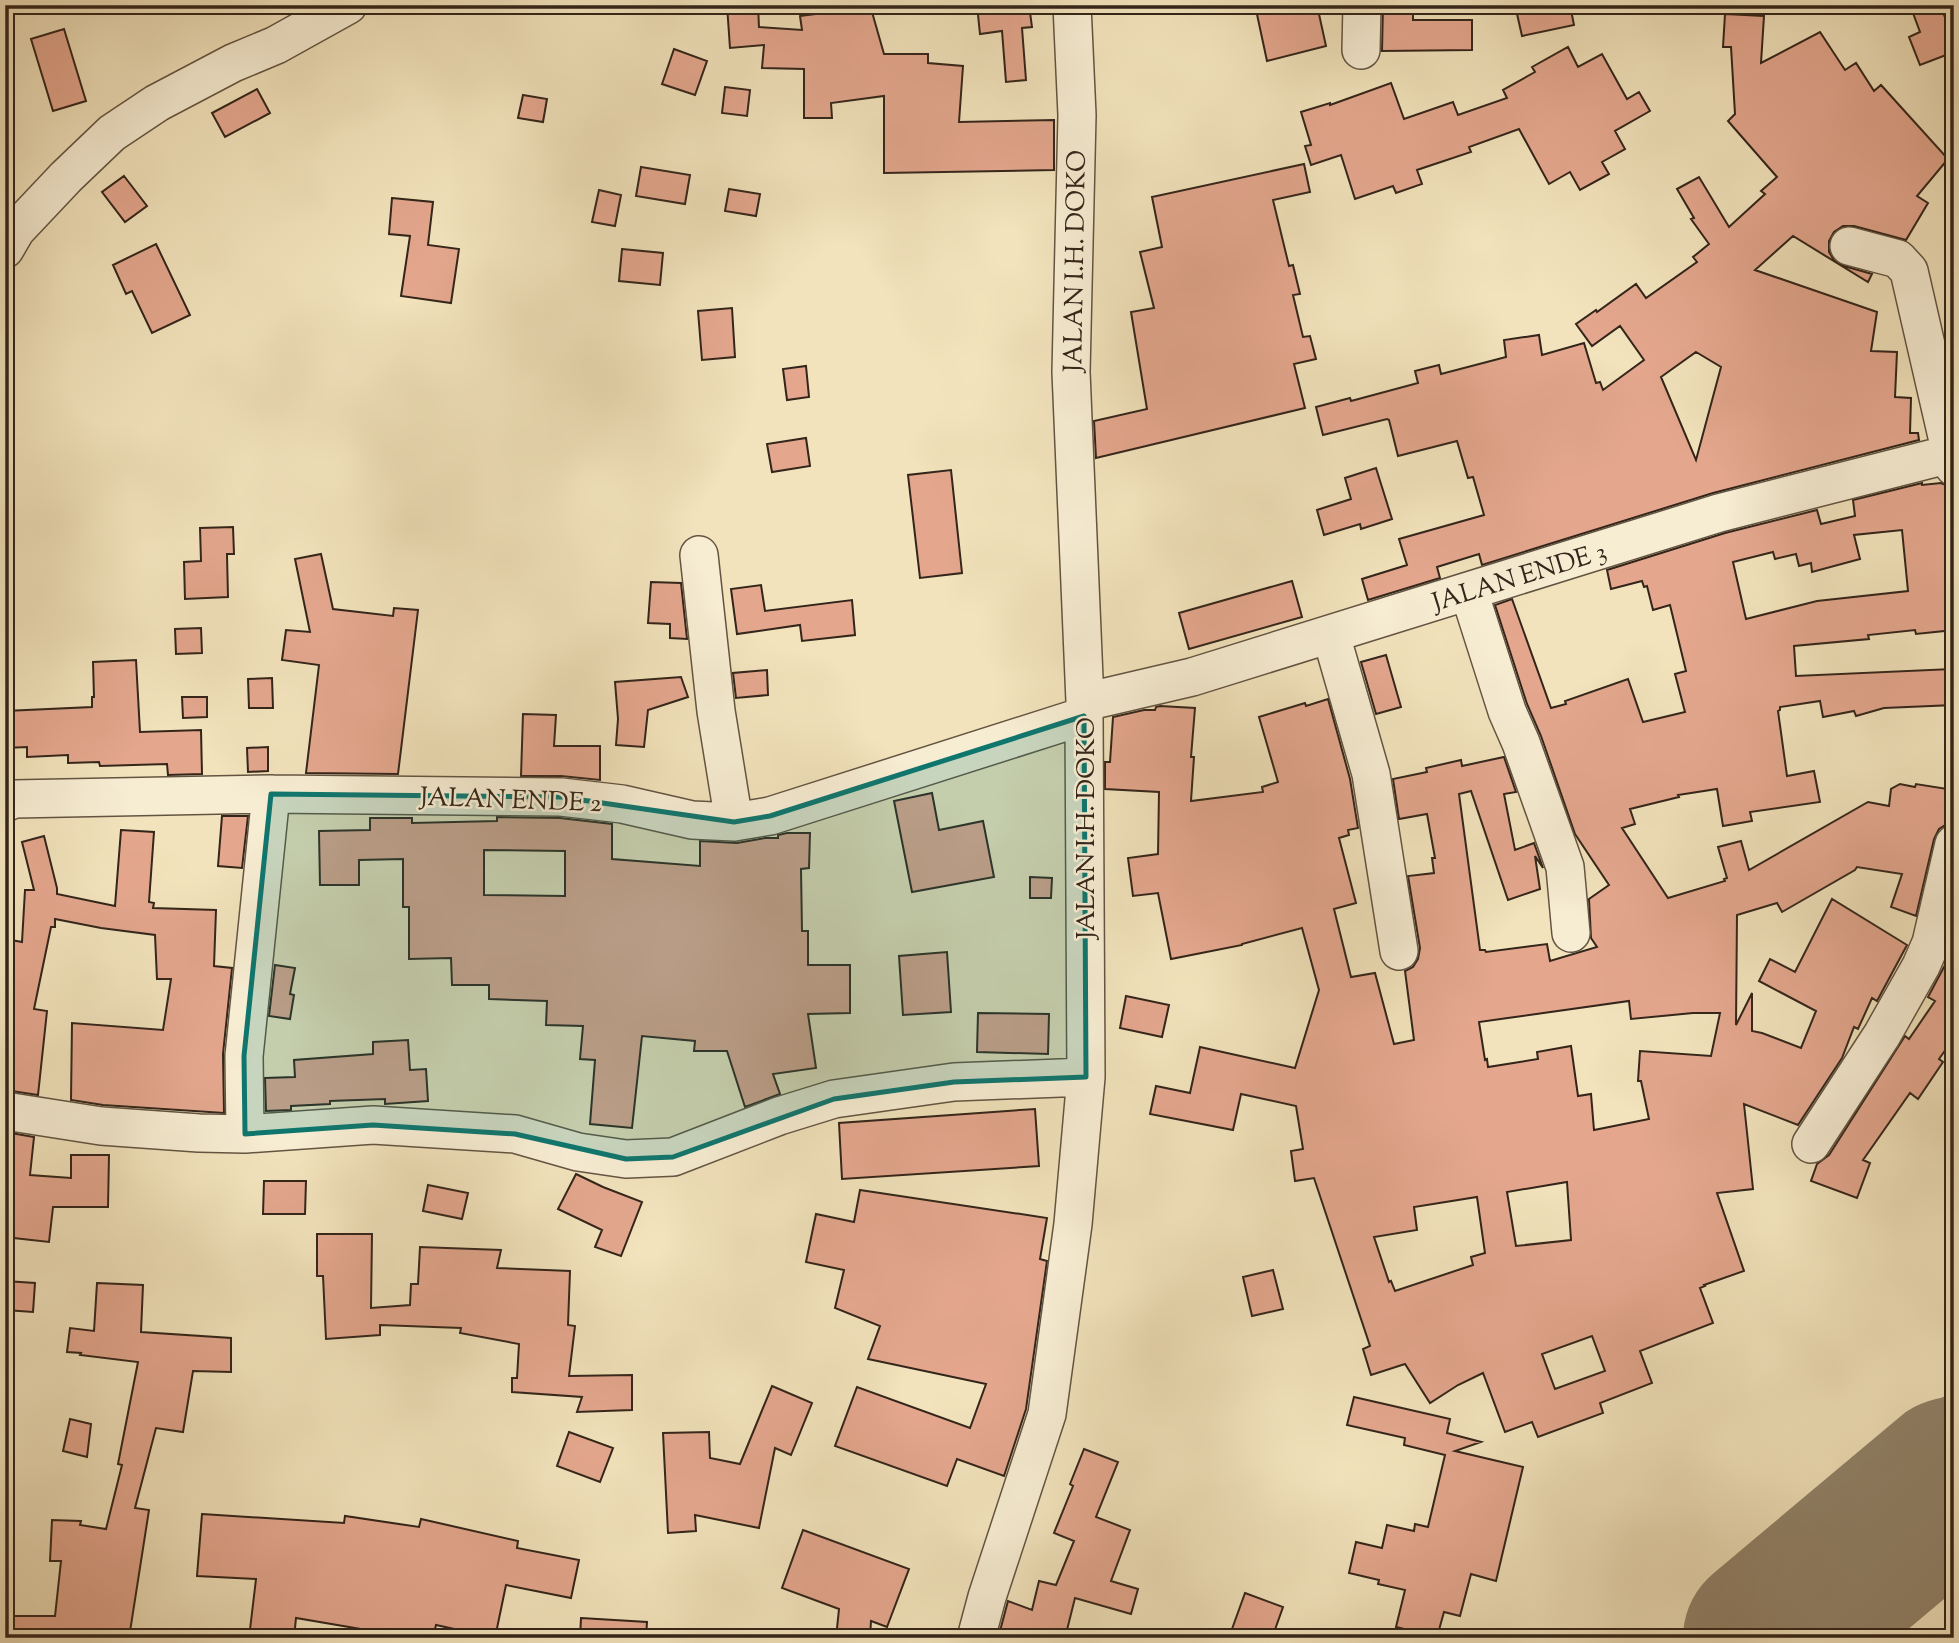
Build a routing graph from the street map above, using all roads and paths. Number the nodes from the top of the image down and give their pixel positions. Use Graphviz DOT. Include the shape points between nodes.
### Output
graph roads {
  1 [pos="348,5"];
  2 [pos="1072,5"];
  3 [pos="1362,5"];
  4 [pos="1361,50"];
  5 [pos="1849,246"];
  6 [pos="5,249"];
  7 [pos="1953,458"];
  8 [pos="699,555"];
  9 [pos="1469,592"];
  10 [pos="1331,635"];
  11 [pos="1084,709"];
  12 [pos="271,794"];
  13 [pos="5,803"];
  14 [pos="734,822"];
  15 [pos="1954,844"];
  16 [pos="1570,933"];
  17 [pos="1399,951"];
  18 [pos="1086,1077"];
  19 [pos="5,1111"];
  20 [pos="246,1134"];
  21 [pos="1811,1144"];
  22 [pos="976,1638"];
  1 -- 6 [label="street" via="157,103 113,133 16,230"];
  2 -- 11 [label="street, JALAN I.H. DOKO" via="1077,115 1071,372"];
  3 -- 4 [label="street"];
  5 -- 7 [label="street" via="1898,260 1909,271"];
  7 -- 9 [label="street, JALAN ENDE 3" via="1719,513"];
  8 -- 14 [label="street"];
  9 -- 10 [label="street, JALAN ENDE 3"];
  9 -- 16 [label="street" via="1565,867"];
  10 -- 11 [label="street, JALAN ENDE 3"];
  10 -- 17 [label="street" via="1371,774"];
  11 -- 14 [label="street, JALAN ENDE 2" via="770,816"];
  11 -- 18 [label="street, JALAN I.H. DOKO"];
  12 -- 13 [label="street, JALAN ENDE 2" via="14,799"];
  12 -- 14 [label="street, JALAN ENDE 2" via="561,797 622,804 692,820"];
  12 -- 20 [label="street" via="244,1056"];
  15 -- 21 [label="street" via="1931,943 1921,966"];
  18 -- 20 [label="street" via="954,1082 834,1099 673,1157 626,1159 578,1152 515,1134 373,1125"];
  18 -- 22 [label="street, JALAN I.H. DOKO" via="1073,1224 1047,1414"];
  19 -- 20 [label="street" via="101,1126"];
}
